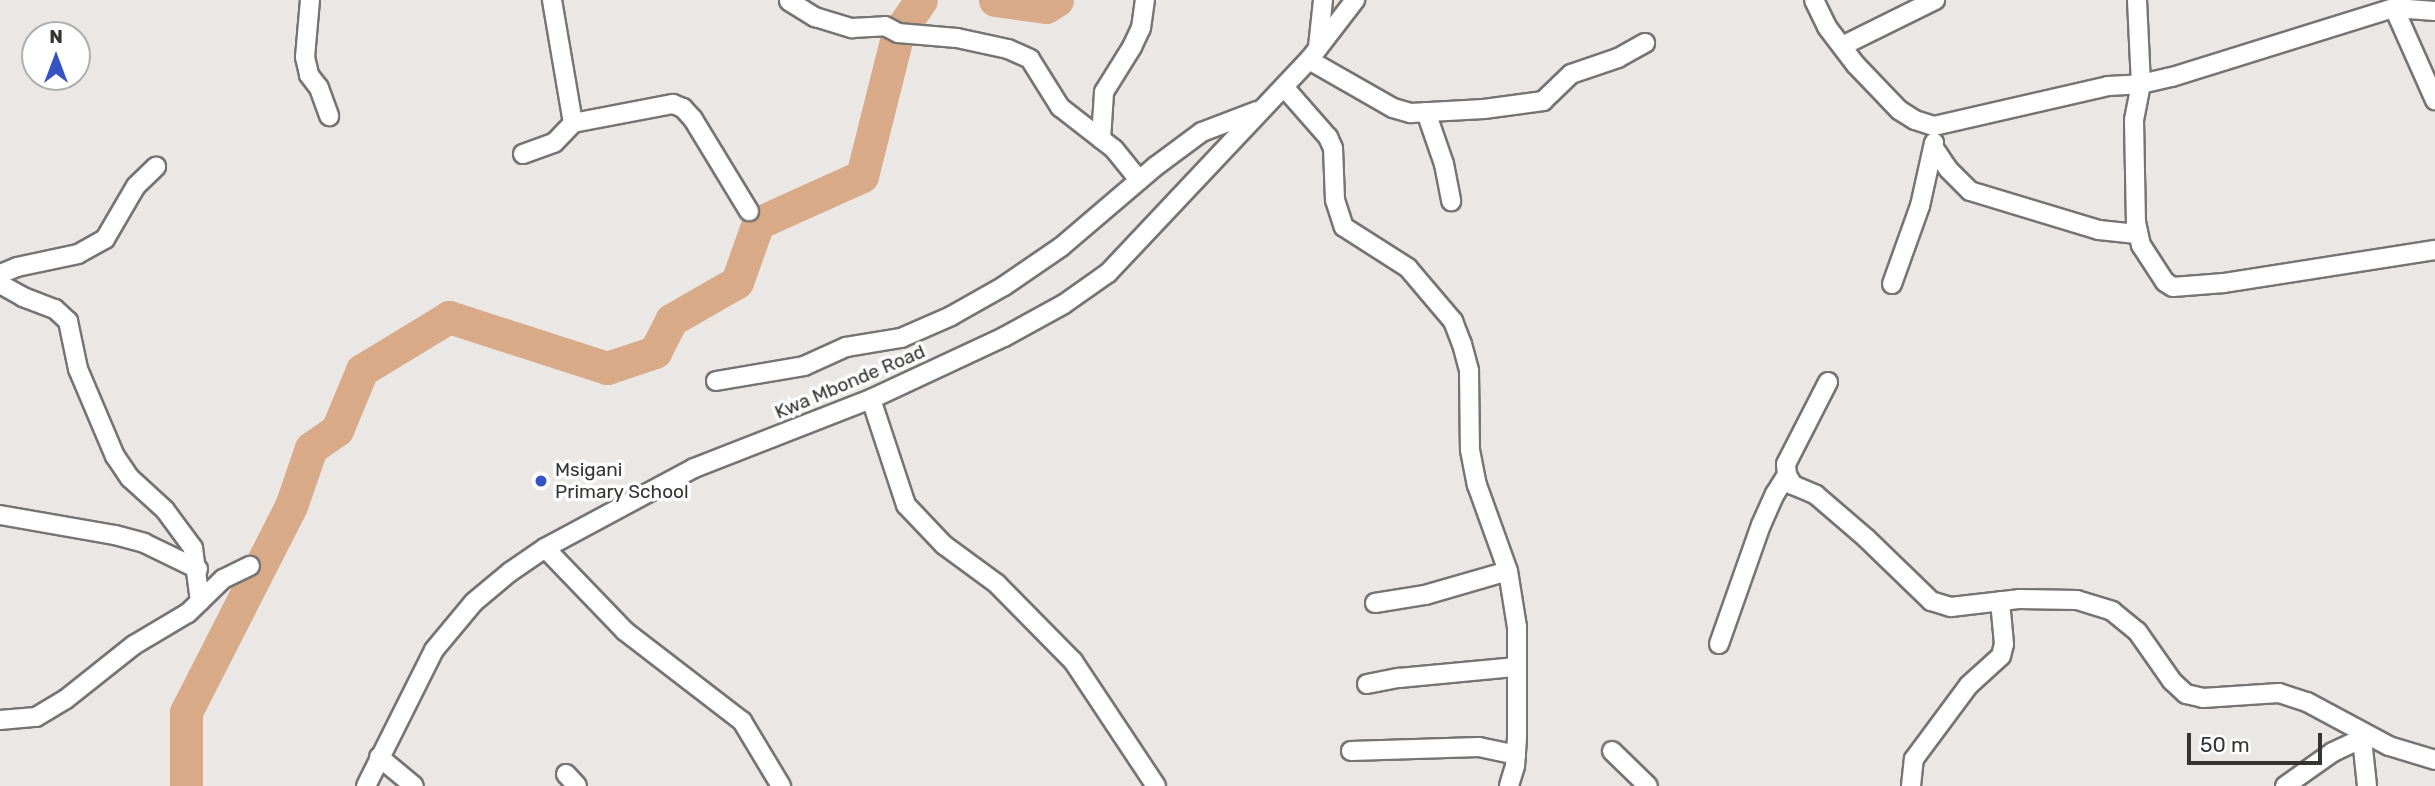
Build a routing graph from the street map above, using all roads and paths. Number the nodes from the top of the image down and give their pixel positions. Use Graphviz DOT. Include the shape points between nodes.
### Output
graph roads {
  1 [pos="310,0"];
  2 [pos="552,0"];
  3 [pos="1145,0"];
  4 [pos="1323,0"];
  5 [pos="1355,0"];
  6 [pos="1814,0"];
  7 [pos="1935,0"];
  8 [pos="2137,0"];
  9 [pos="2360,0"];
  10 [pos="789,1"];
  11 [pos="2395,8"];
  12 [pos="2435,11"];
  13 [pos="2360,19"];
  14 [pos="1645,43"];
  15 [pos="1842,46"];
  16 [pos="1313,53"];
  17 [pos="2141,85"];
  18 [pos="1284,87"];
  19 [pos="2435,100"];
  20 [pos="1261,110"];
  21 [pos="1426,112"];
  22 [pos="329,116"];
  23 [pos="573,123"];
  24 [pos="1934,126"];
  25 [pos="1101,139"];
  26 [pos="1934,148"];
  27 [pos="523,154"];
  28 [pos="156,167"];
  29 [pos="1139,180"];
  30 [pos="1451,201"];
  31 [pos="749,211"];
  32 [pos="2137,234"];
  33 [pos="2435,250"];
  34 [pos="0,274"];
  35 [pos="0,284"];
  36 [pos="1892,284"];
  37 [pos="716,381"];
  38 [pos="1828,382"];
  39 [pos="871,399"];
  40 [pos="1787,475"];
  41 [pos="0,515"];
  42 [pos="545,548"];
  43 [pos="250,566"];
  44 [pos="198,569"];
  45 [pos="1508,571"];
  46 [pos="2000,601"];
  47 [pos="200,602"];
  48 [pos="1375,603"];
  49 [pos="1719,644"];
  50 [pos="1516,667"];
  51 [pos="1367,684"];
  52 [pos="0,720"];
  53 [pos="2364,737"];
  54 [pos="1351,751"];
  55 [pos="1612,751"];
  56 [pos="1516,755"];
  57 [pos="379,757"];
  58 [pos="2435,761"];
  59 [pos="366,786"];
  60 [pos="414,786"];
  61 [pos="781,786"];
  62 [pos="1156,786"];
  63 [pos="1508,786"];
  64 [pos="1648,786"];
  65 [pos="1911,786"];
  66 [pos="2285,786"];
  67 [pos="2367,786"];
  1 -- 22 [label="street" via="304,57"];
  2 -- 23 [label="street"];
  3 -- 25 [label="street" via="1136,37 1104,92"];
  4 -- 16 [label="street"];
  5 -- 16 [label="street, Kwa Mbonde Road"];
  6 -- 15 [label="street"];
  7 -- 15 [label="street"];
  8 -- 17 [label="street"];
  9 -- 13 [label="street"];
  10 -- 25 [label="street" via="815,17 852,28 885,26 898,33 957,38 1008,49 1030,59 1060,107"];
  11 -- 12 [label="street"];
  11 -- 13 [label="street"];
  11 -- 19 [label="street"];
  13 -- 17 [label="street"];
  14 -- 21 [label="street" via="1571,74 1543,101"];
  15 -- 24 [label="street" via="1899,110"];
  16 -- 18 [label="street, Kwa Mbonde Road"];
  16 -- 21 [label="street" via="1393,108"];
  17 -- 24 [label="street" via="2108,86"];
  17 -- 32 [label="street" via="2134,120"];
  18 -- 20 [label="street, Kwa Mbonde Road"];
  18 -- 45 [label="street" via="1333,148 1335,200 1344,227 1408,268 1453,321 1469,371 1470,450 1477,485"];
  20 -- 29 [label="street" via="1202,132"];
  20 -- 39 [label="street, Kwa Mbonde Road" via="1108,273 1065,304 1004,337"];
  21 -- 30 [label="street"];
  23 -- 27 [label="street" via="554,143"];
  23 -- 31 [label="street" via="673,104 683,108"];
  24 -- 26 [label="street"];
  25 -- 29 [label="street"];
  26 -- 32 [label="street" via="1969,191 2099,230"];
  26 -- 36 [label="street" via="1920,206"];
  28 -- 34 [label="street" via="136,186 105,239 78,254"];
  29 -- 37 [label="street" via="1060,247 951,316 901,338 846,347 804,366"];
  32 -- 33 [label="street" via="2165,282 2174,287"];
  35 -- 44 [label="street" via="55,309 68,321 78,369 115,456 179,528"];
  38 -- 40 [label="street" via="1786,464"];
  39 -- 42 [label="street, Kwa Mbonde Road" via="694,468"];
  39 -- 62 [label="street" via="906,505 944,545 997,584 1073,661"];
  40 -- 46 [label="street" via="1793,485 1816,495 1866,538 1931,601 1951,607"];
  40 -- 49 [label="street" via="1761,525"];
  41 -- 44 [label="street" via="115,535 144,543"];
  42 -- 57 [label="street, Kwa Mbonde Road" via="474,603 434,650"];
  42 -- 61 [label="street" via="625,631 742,721"];
  43 -- 47 [label="street" via="223,579"];
  44 -- 47 [label="street"];
  45 -- 48 [label="street" via="1426,595"];
  45 -- 50 [label="street" via="1517,627"];
  46 -- 53 [label="street" via="2077,600 2112,611 2137,631 2186,694 2203,698 2279,693 2307,702"];
  46 -- 65 [label="street" via="2001,656 1969,685 1914,759"];
  47 -- 52 [label="street" via="36,717"];
  50 -- 51 [label="street"];
  50 -- 56 [label="street"];
  53 -- 58 [label="street"];
  53 -- 66 [label="street" via="2333,752"];
  53 -- 67 [label="street"];
  54 -- 56 [label="street" via="1479,747"];
  55 -- 64 [label="street"];
  56 -- 63 [label="street"];
  57 -- 59 [label="street, Kwa Mbonde Road"];
  57 -- 60 [label="street"];
}
